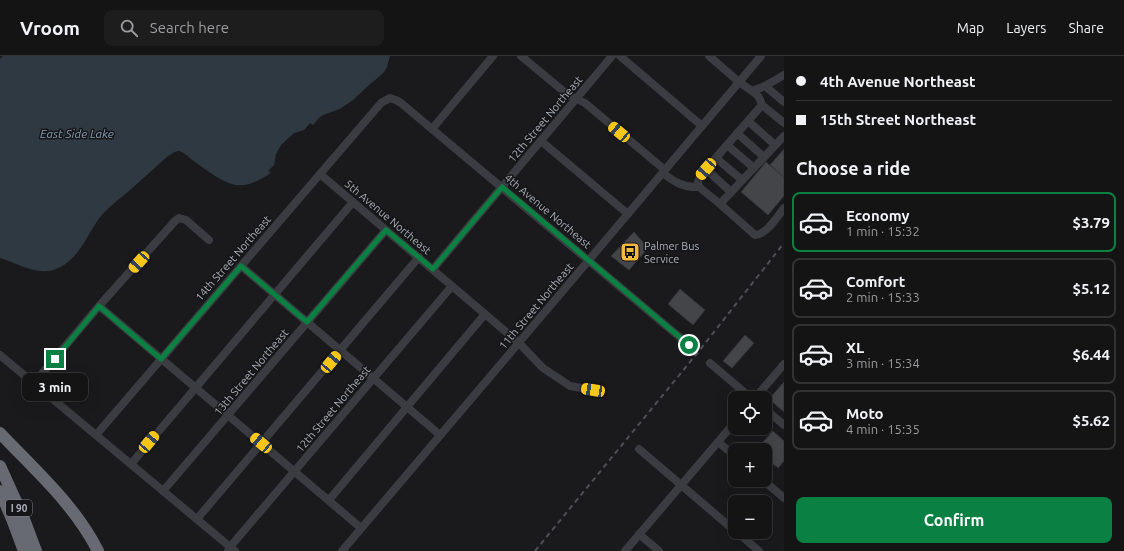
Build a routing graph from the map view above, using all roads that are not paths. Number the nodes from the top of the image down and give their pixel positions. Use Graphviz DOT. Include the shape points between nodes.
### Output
graph roads {
  1 [pos="493,56"];
  2 [pos="521,56"];
  3 [pos="612,56"];
  4 [pos="620,56"];
  5 [pos="709,56"];
  6 [pos="761,56"];
  7 [pos="783,76"];
  8 [pos="740,82"];
  9 [pos="765,86"];
  10 [pos="752,91"];
  11 [pos="390,98"];
  12 [pos="576,99"];
  13 [pos="784,102"];
  14 [pos="762,105"];
  15 [pos="748,121"];
  16 [pos="784,123"];
  17 [pos="702,126"];
  18 [pos="432,129"];
  19 [pos="738,133"];
  20 [pos="784,136"];
  21 [pos="541,141"];
  22 [pos="727,145"];
  23 [pos="776,145"];
  24 [pos="764,157"];
  25 [pos="716,158"];
  26 [pos="754,168"];
  27 [pos="706,169"];
  28 [pos="664,171"];
  29 [pos="320,174"];
  30 [pos="742,180"];
  31 [pos="502,187"];
  32 [pos="699,187"];
  33 [pos="731,192"];
  34 [pos="353,202"];
  35 [pos="720,204"];
  36 [pos="784,208"];
  37 [pos="628,214"];
  38 [pos="386,230"];
  39 [pos="209,240"];
  40 [pos="419,257"];
  41 [pos="589,260"];
  42 [pos="241,266"];
  43 [pos="433,269"];
  44 [pos="452,286"];
  45 [pos="274,294"];
  46 [pos="99,306"];
  47 [pos="485,314"];
  48 [pos="307,322"];
  49 [pos="519,343"];
  50 [pos="689,345"];
  51 [pos="341,351"];
  52 [pos="0,355"];
  53 [pos="161,359"];
  54 [pos="710,363"];
  55 [pos="784,364"];
  56 [pos="374,379"];
  57 [pos="34,383"];
  58 [pos="195,387"];
  59 [pos="593,390"];
  60 [pos="743,391"];
  61 [pos="761,391"];
  62 [pos="408,407"];
  63 [pos="228,415"];
  64 [pos="772,416"];
  65 [pos="784,425"];
  66 [pos="728,430"];
  67 [pos="0,433"];
  68 [pos="96,435"];
  69 [pos="440,435"];
  70 [pos="718,442"];
  71 [pos="261,443"];
  72 [pos="639,449"];
  73 [pos="728,450"];
  74 [pos="131,464"];
  75 [pos="0,466"];
  76 [pos="295,472"];
  77 [pos="681,484"];
  78 [pos="771,487"];
  79 [pos="0,491"];
  80 [pos="163,491"];
  81 [pos="784,498"];
  82 [pos="329,500"];
  83 [pos="197,519"];
  84 [pos="728,524"];
  85 [pos="361,528"];
  86 [pos="639,534"];
  87 [pos="745,539"];
  88 [pos="229,550"];
  89 [pos="24,551"];
  90 [pos="36,551"];
  91 [pos="98,551"];
  92 [pos="342,551"];
  93 [pos="624,551"];
  94 [pos="659,551"];
  95 [pos="759,551"];
  1 -- 18 [label="street"];
  2 -- 12 [label="street"];
  3 -- 12 [label="street, 12th Street Northeast"];
  4 -- 17 [label="street"];
  5 -- 8 [label="street"];
  6 -- 8 [label="street, 11th Street Northeast"];
  7 -- 9 [label="street"];
  8 -- 10 [label="street"];
  8 -- 17 [label="street, 11th Street Northeast"];
  9 -- 10 [label="street"];
  9 -- 13 [label="street"];
  10 -- 14 [label="street" via="761,99"];
  11 -- 18 [label="street, 4th Avenue Northeast" via="401,103"];
  11 -- 29 [label="street, 14th Street Northeast" via="381,103"];
  12 -- 21 [label="street, 12th Street Northeast"];
  12 -- 28 [label="street" via="585,103"];
  14 -- 15 [label="street"];
  14 -- 16 [label="street"];
  15 -- 19 [label="street"];
  15 -- 23 [label="street"];
  17 -- 28 [label="street, 11th Street Northeast"];
  18 -- 31 [label="street, 4th Avenue Northeast"];
  19 -- 22 [label="street"];
  19 -- 24 [label="street"];
  20 -- 23 [label="street"];
  21 -- 31 [label="street, 12th Street Northeast"];
  21 -- 37 [label="street"];
  22 -- 25 [label="street"];
  22 -- 26 [label="street"];
  23 -- 24 [label="street"];
  24 -- 26 [label="street"];
  25 -- 27 [label="street"];
  25 -- 30 [label="street"];
  26 -- 30 [label="street"];
  27 -- 32 [label="street" via="700,176"];
  27 -- 33 [label="street"];
  28 -- 32 [label="street" via="682,186"];
  28 -- 37 [label="street, 11th Street Northeast"];
  29 -- 34 [label="street, 5th Avenue Northeast"];
  29 -- 42 [label="street, 14th Street Northeast"];
  30 -- 33 [label="street"];
  31 -- 41 [label="street, 4th Avenue Northeast"];
  31 -- 43 [label="street, 12th Street Northeast"];
  32 -- 35 [label="street"];
  33 -- 35 [label="street"];
  34 -- 38 [label="street, 5th Avenue Northeast"];
  34 -- 45 [label="street"];
  35 -- 36 [label="street" via="755,235 764,232"];
  37 -- 41 [label="street, 11th Street Northeast"];
  38 -- 40 [label="street, 5th Avenue Northeast"];
  38 -- 48 [label="street, 13th Street Northeast"];
  39 -- 46 [label="street" via="186,220 179,218"];
  40 -- 43 [label="street, 5th Avenue Northeast"];
  40 -- 51 [label="street"];
  41 -- 49 [label="street, 11th Street Northeast"];
  41 -- 50 [label="street, 4th Avenue Northeast"];
  42 -- 45 [label="street"];
  42 -- 53 [label="street, 14th Street Northeast"];
  43 -- 44 [label="street, 5th Avenue Northeast"];
  44 -- 47 [label="street, 5th Avenue Northeast"];
  44 -- 56 [label="street, 12th Street Northeast"];
  45 -- 48 [label="street"];
  45 -- 58 [label="street"];
  46 -- 53 [label="street"];
  46 -- 57 [label="street"];
  47 -- 49 [label="street, 5th Avenue Northeast"];
  47 -- 62 [label="street"];
  48 -- 51 [label="street"];
  48 -- 63 [label="street, 13th Street Northeast"];
  49 -- 59 [label="street, 5th Avenue Northeast" via="543,368 570,386"];
  49 -- 69 [label="street, 11th Street Northeast"];
  51 -- 56 [label="street"];
  51 -- 71 [label="street"];
  52 -- 57 [label="street"];
  53 -- 58 [label="street"];
  53 -- 68 [label="street, 14th Street Northeast"];
  54 -- 60 [label="street"];
  55 -- 61 [label="street"];
  56 -- 62 [label="street"];
  56 -- 76 [label="street, 12th Street Northeast"];
  57 -- 68 [label="street"];
  58 -- 63 [label="street"];
  58 -- 74 [label="street"];
  62 -- 69 [label="street"];
  62 -- 82 [label="street"];
  63 -- 71 [label="street"];
  63 -- 80 [label="street, 13th Street Northeast"];
  64 -- 65 [label="street"];
  66 -- 70 [label="street"];
  67 -- 91 [label="highway" via="72,509"];
  68 -- 74 [label="street"];
  69 -- 85 [label="street, 11th Street Northeast"];
  70 -- 73 [label="street"];
  70 -- 77 [label="street"];
  71 -- 76 [label="street"];
  71 -- 83 [label="street"];
  72 -- 77 [label="street"];
  74 -- 80 [label="street"];
  75 -- 90 [label="highway, I 90"];
  76 -- 82 [label="street"];
  76 -- 88 [label="street, 12th Street Northeast"];
  77 -- 84 [label="street"];
  77 -- 86 [label="street"];
  78 -- 81 [label="street"];
  79 -- 89 [label="highway, I 90"];
  80 -- 83 [label="street"];
  82 -- 85 [label="street"];
  83 -- 88 [label="street" via="221,539"];
  85 -- 92 [label="street, 11th Street Northeast"];
  86 -- 93 [label="street"];
  86 -- 94 [label="street"];
  87 -- 95 [label="street"];
}
